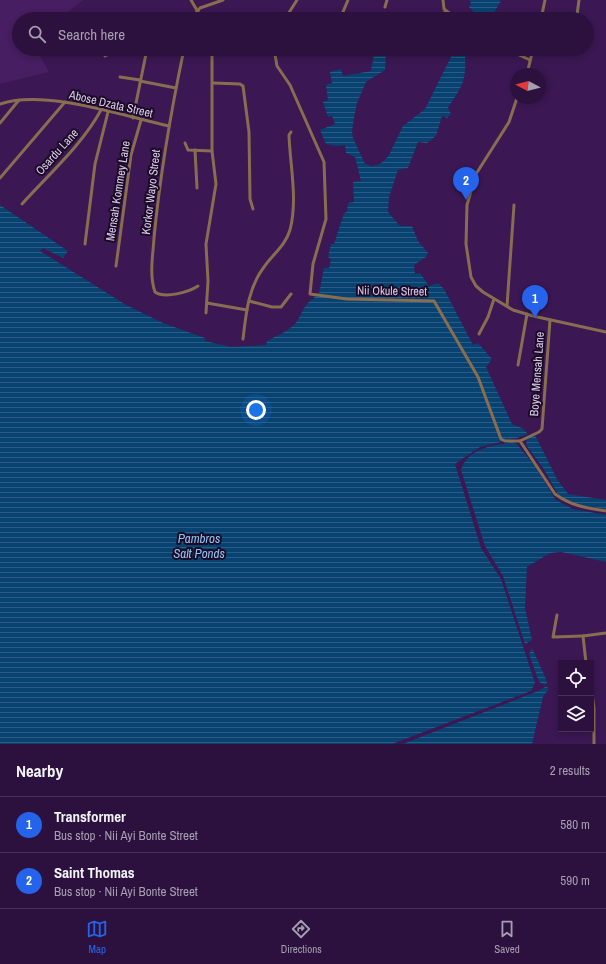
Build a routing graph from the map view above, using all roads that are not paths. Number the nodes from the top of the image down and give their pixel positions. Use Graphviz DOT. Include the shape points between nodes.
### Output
graph roads {
  1 [pos="191,0"];
  2 [pos="223,0"];
  3 [pos="297,0"];
  4 [pos="348,0"];
  5 [pos="387,0"];
  6 [pos="443,0"];
  7 [pos="546,0"];
  8 [pos="578,0"];
  9 [pos="385,7"];
  10 [pos="198,10"];
  11 [pos="289,12"];
  12 [pos="343,12"];
  13 [pos="447,12"];
  14 [pos="543,12"];
  15 [pos="576,12"];
  16 [pos="145,56"];
  17 [pos="183,56"];
  18 [pos="212,56"];
  19 [pos="275,56"];
  20 [pos="521,56"];
  21 [pos="531,56"];
  22 [pos="530,60"];
  23 [pos="528,68"];
  24 [pos="120,76"];
  25 [pos="140,81"];
  26 [pos="213,83"];
  27 [pos="176,88"];
  28 [pos="19,100"];
  29 [pos="65,102"];
  30 [pos="0,104"];
  31 [pos="515,104"];
  32 [pos="101,110"];
  33 [pos="108,112"];
  34 [pos="133,118"];
  35 [pos="141,120"];
  36 [pos="0,123"];
  37 [pos="169,126"];
  38 [pos="291,132"];
  39 [pos="185,143"];
  40 [pos="195,150"];
  41 [pos="212,151"];
  42 [pos="0,178"];
  43 [pos="197,188"];
  44 [pos="22,204"];
  45 [pos="514,205"];
  46 [pos="253,209"];
  47 [pos="85,244"];
  48 [pos="116,266"];
  49 [pos="198,286"];
  50 [pos="291,294"];
  51 [pos="494,299"];
  52 [pos="249,301"];
  53 [pos="207,303"];
  54 [pos="507,306"];
  55 [pos="247,310"];
  56 [pos="206,313"];
  57 [pos="527,314"];
  58 [pos="550,320"];
  59 [pos="606,332"];
  60 [pos="479,334"];
  61 [pos="243,339"];
  62 [pos="518,364"];
  63 [pos="520,441"];
  64 [pos="606,511"];
  65 [pos="558,615"];
  66 [pos="606,633"];
  67 [pos="583,636"];
  68 [pos="586,660"];
  69 [pos="592,696"];
  70 [pos="594,744"];
  1 -- 10 [label="street"];
  2 -- 10 [label="street"];
  3 -- 11 [label="street"];
  4 -- 12 [label="street"];
  5 -- 9 [label="street"];
  6 -- 13 [label="street" via="443,7"];
  7 -- 14 [label="street"];
  8 -- 15 [label="street"];
  16 -- 25 [label="street"];
  17 -- 27 [label="street, Korkor Wayo Street"];
  18 -- 26 [label="street"];
  19 -- 63 [label="street, Nii Okule Street" via="277,66 290,85 324,162 326,219 314,264 310,294 354,300 432,300 440,308 478,377 501,439"];
  20 -- 22 [label="street"];
  21 -- 22 [label="street"];
  22 -- 23 [label="street"];
  24 -- 25 [label="street"];
  25 -- 27 [label="street"];
  25 -- 34 [label="street"];
  26 -- 41 [label="street"];
  26 -- 46 [label="street" via="243,86 248,119 250,199"];
  27 -- 37 [label="street, Korkor Wayo Street"];
  28 -- 29 [label="street, Abose Dzata Street"];
  28 -- 30 [label="street, Abose Dzata Street"];
  28 -- 36 [label="street"];
  29 -- 32 [label="street, Abose Dzata Street"];
  29 -- 42 [label="street"];
  31 -- 51 [label="street" via="508,122 476,174 467,205 466,244 471,277 479,289"];
  32 -- 33 [label="street, Abose Dzata Street"];
  32 -- 44 [label="street, Osardu Lane" via="80,141"];
  33 -- 34 [label="street, Abose Dzata Street"];
  33 -- 47 [label="street" via="94,164"];
  34 -- 35 [label="street, Abose Dzata Street"];
  35 -- 37 [label="street, Abose Dzata Street"];
  35 -- 48 [label="street, Mensah Kommey Lane" via="131,155"];
  37 -- 49 [label="street, Korkor Wayo Street" via="156,220 153,286 159,294 184,293"];
  38 -- 52 [label="street" via="289,135 293,213 290,231 281,248 254,283"];
  39 -- 40 [label="street" via="188,150"];
  40 -- 41 [label="street"];
  40 -- 43 [label="street"];
  41 -- 53 [label="street" via="216,184 206,248"];
  45 -- 54 [label="street"];
  50 -- 52 [label="street" via="281,307"];
  51 -- 54 [label="street"];
  51 -- 60 [label="street"];
  52 -- 55 [label="street"];
  53 -- 55 [label="street"];
  53 -- 56 [label="street"];
  54 -- 57 [label="street"];
  55 -- 61 [label="street"];
  57 -- 58 [label="street"];
  57 -- 62 [label="street"];
  58 -- 59 [label="street"];
  58 -- 63 [label="street, Boye Mensah Lane" via="542,429"];
  63 -- 64 [label="street" via="555,494 573,505"];
  65 -- 67 [label="street" via="553,637"];
  66 -- 67 [label="street"];
  67 -- 68 [label="street"];
  69 -- 70 [label="street"];
}
